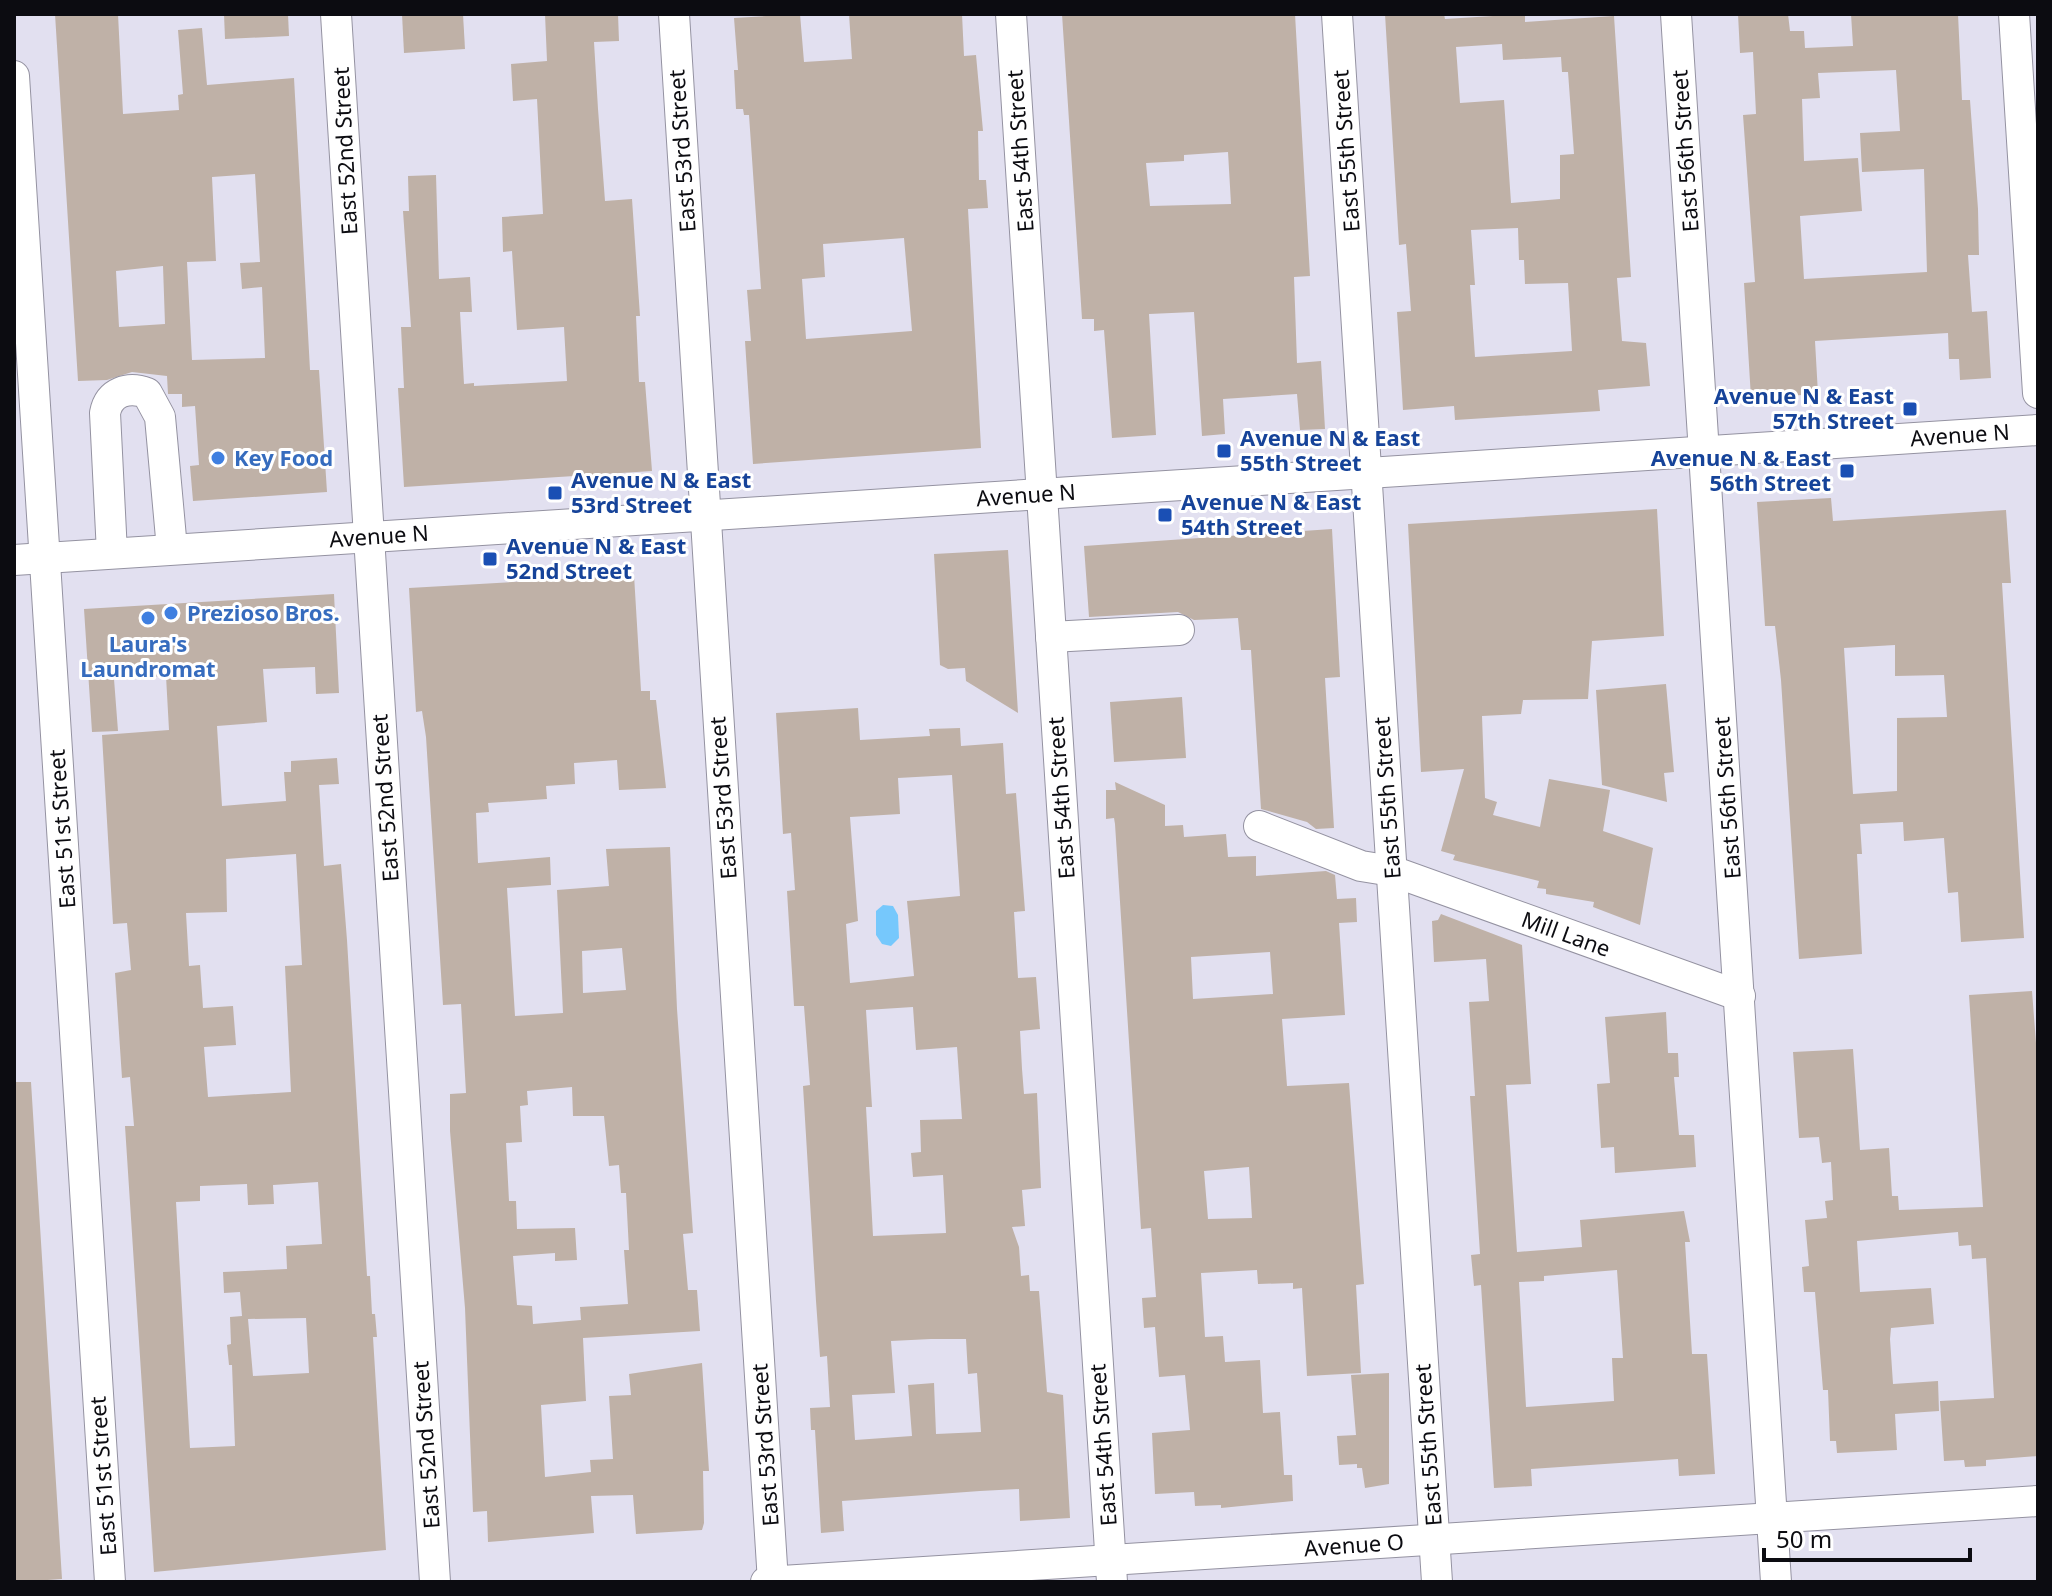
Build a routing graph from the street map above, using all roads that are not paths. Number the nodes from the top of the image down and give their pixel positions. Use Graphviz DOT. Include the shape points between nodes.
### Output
graph roads {
  1 [pos="336,14"];
  2 [pos="674,14"];
  3 [pos="1011,14"];
  4 [pos="1337,14"];
  5 [pos="1676,14"];
  6 [pos="2014,14"];
  7 [pos="14,76"];
  8 [pos="2038,393"];
  9 [pos="2038,430"];
  10 [pos="1704,452"];
  11 [pos="1367,473"];
  12 [pos="1041,494"];
  13 [pos="705,515"];
  14 [pos="368,537"];
  15 [pos="172,549"];
  16 [pos="112,553"];
  17 [pos="45,558"];
  18 [pos="14,560"];
  19 [pos="1179,630"];
  20 [pos="1051,637"];
  21 [pos="1259,826"];
  22 [pos="1392,871"];
  23 [pos="1740,996"];
  24 [pos="2038,1501"];
  25 [pos="1772,1518"];
  26 [pos="1434,1540"];
  27 [pos="1111,1571"];
  28 [pos="110,1582"];
  29 [pos="435,1582"];
  30 [pos="766,1582"];
  31 [pos="773,1582"];
  32 [pos="1437,1582"];
  33 [pos="1776,1582"];
  1 -- 14 [label="street, East 52nd Street"];
  2 -- 13 [label="street, East 53rd Street"];
  3 -- 12 [label="street, East 54th Street"];
  4 -- 11 [label="street, East 55th Street"];
  5 -- 10 [label="street, East 56th Street"];
  6 -- 8 [label="street"];
  7 -- 17 [label="street, East 51st Street"];
  9 -- 10 [label="street, Avenue N"];
  10 -- 11 [label="street, Avenue N"];
  10 -- 23 [label="street, East 56th Street"];
  11 -- 12 [label="street, Avenue N"];
  11 -- 22 [label="street, East 55th Street"];
  12 -- 13 [label="street, Avenue N"];
  12 -- 20 [label="street, East 54th Street"];
  13 -- 14 [label="street, Avenue N"];
  13 -- 31 [label="street, East 53rd Street"];
  14 -- 15 [label="street, Avenue N"];
  14 -- 29 [label="street, East 52nd Street"];
  15 -- 16 [label="street, Avenue N"];
  15 -- 16 [label="street" via="160,417 147,393 127,390 107,402 105,413"];
  16 -- 17 [label="street, Avenue N"];
  17 -- 18 [label="street, Avenue N"];
  17 -- 28 [label="street, East 51st Street"];
  19 -- 20 [label="street"];
  20 -- 27 [label="street, East 54th Street"];
  21 -- 22 [label="street, Mill Lane" via="1361,866"];
  22 -- 23 [label="street, Mill Lane"];
  22 -- 26 [label="street, East 55th Street"];
  23 -- 25 [label="street, East 56th Street"];
  24 -- 25 [label="street, Avenue O"];
  25 -- 26 [label="street, Avenue O"];
  25 -- 33 [label="street, East 56th Street"];
  26 -- 27 [label="street, Avenue O"];
  26 -- 32 [label="street, East 55th Street"];
  27 -- 31 [label="street, Avenue O"];
  30 -- 31 [label="street, Avenue O"];
}
